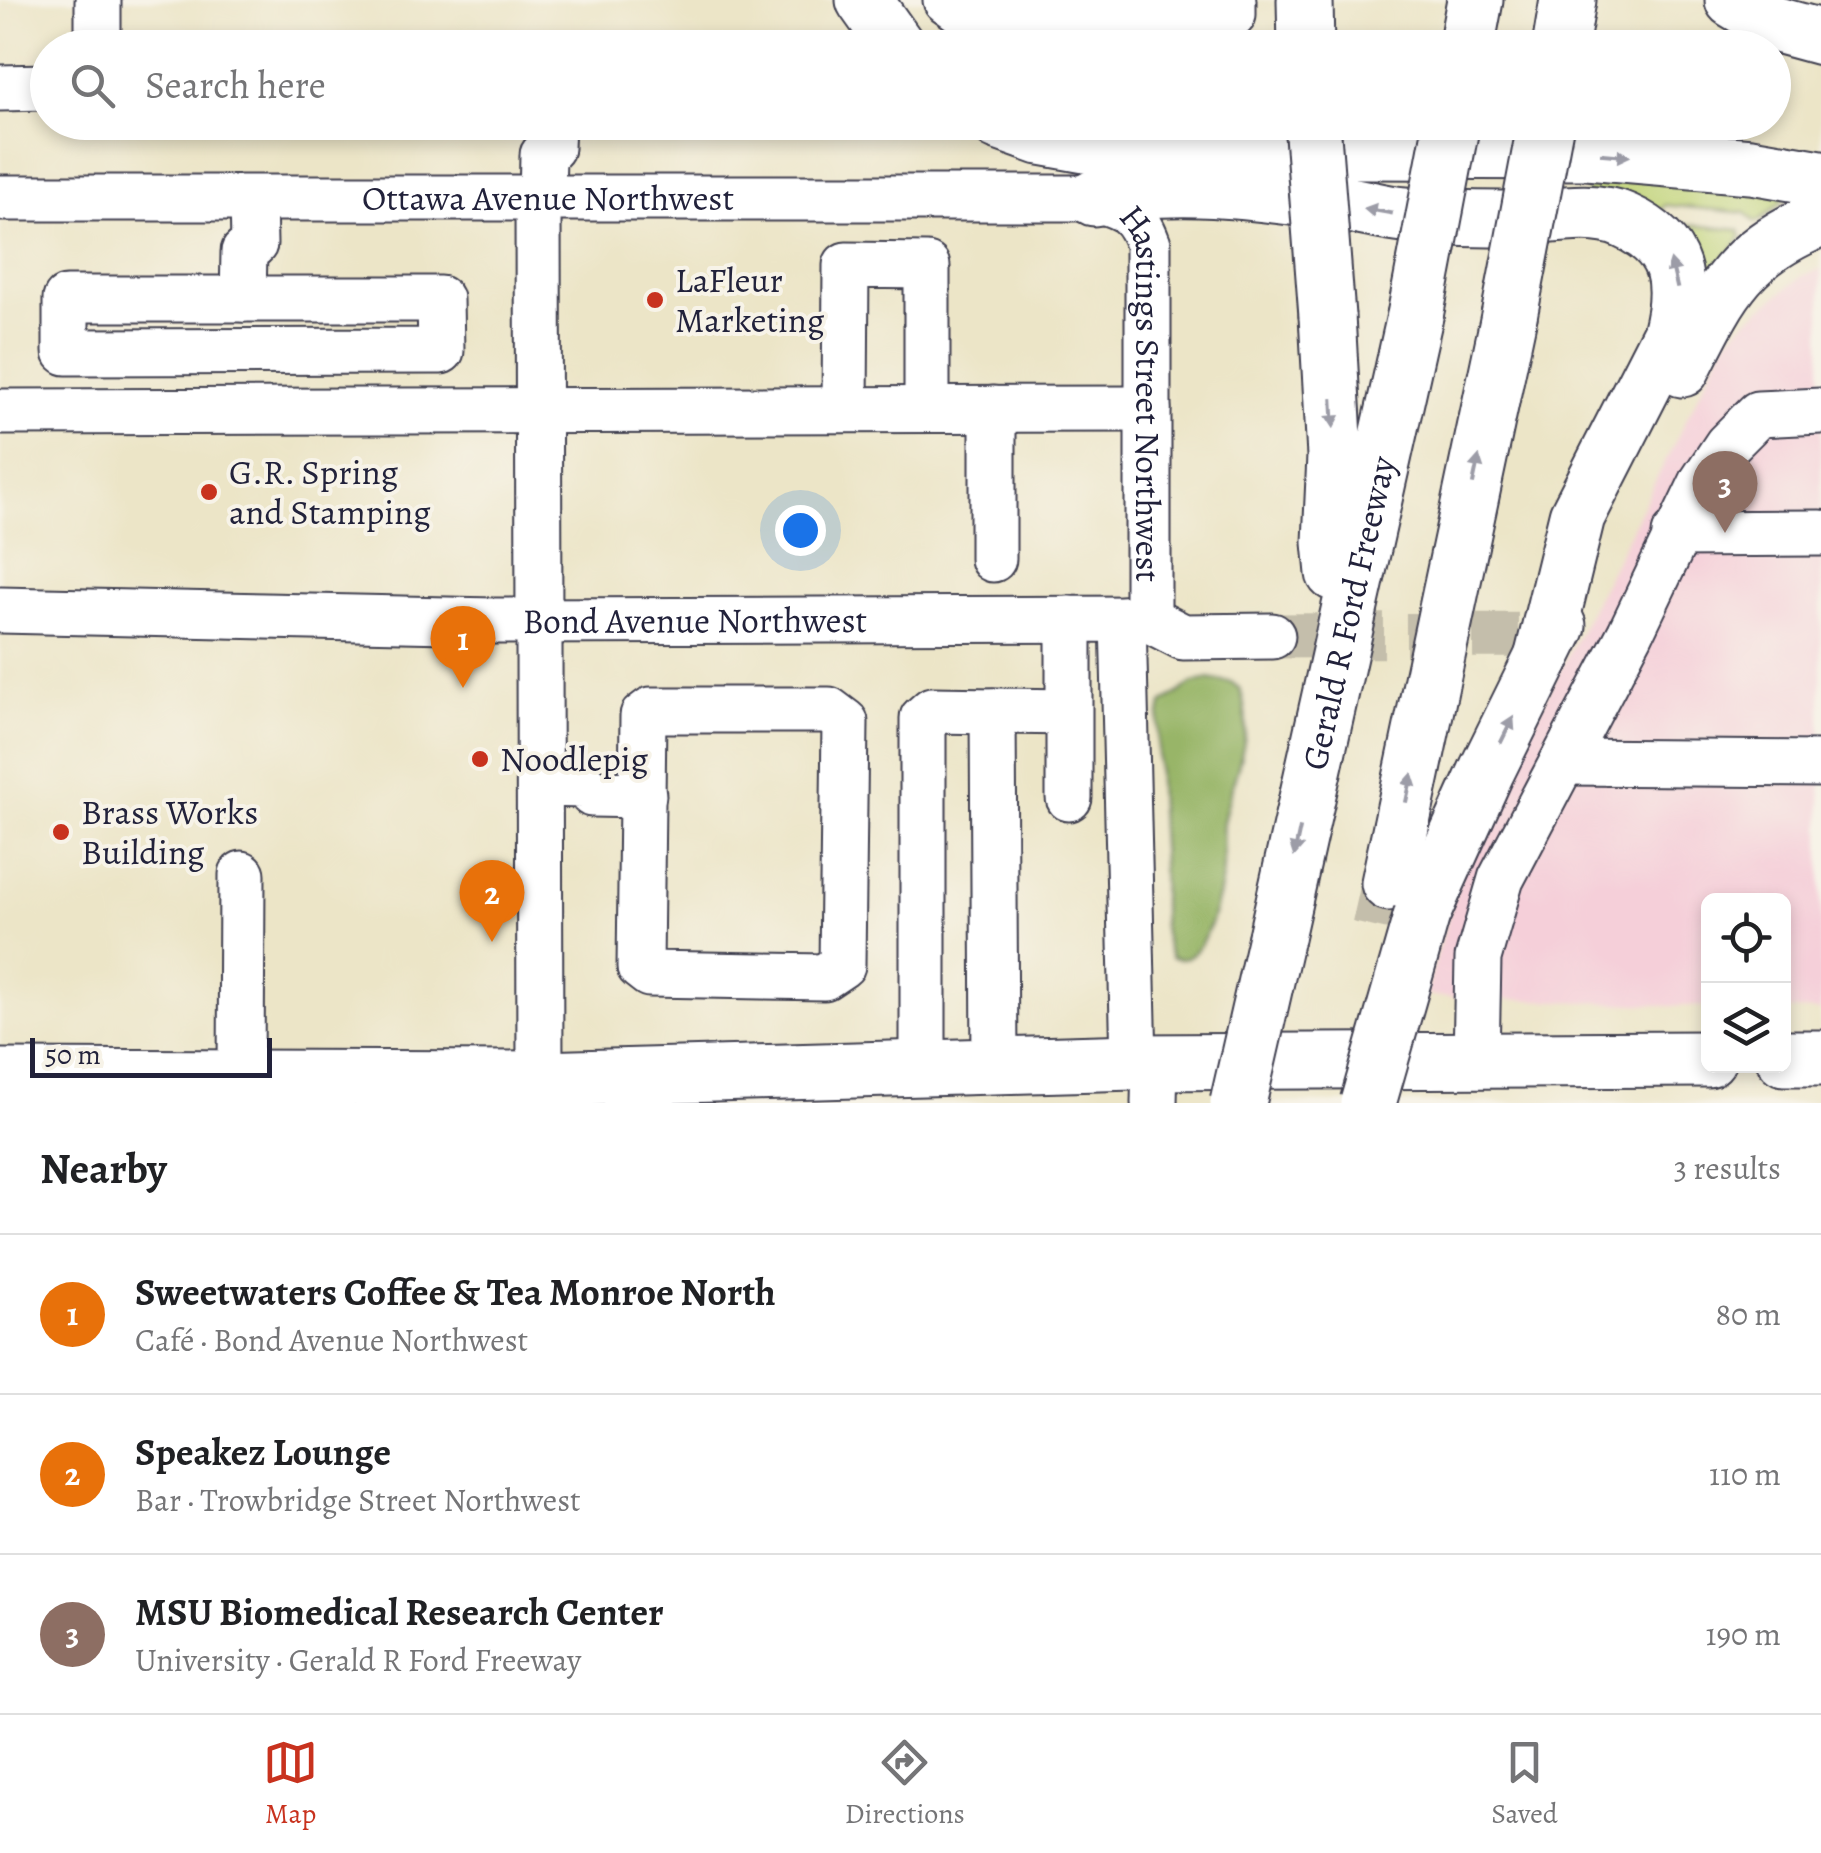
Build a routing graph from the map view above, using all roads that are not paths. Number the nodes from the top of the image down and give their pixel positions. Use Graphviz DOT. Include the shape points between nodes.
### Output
graph roads {
  1 [pos="98,0"];
  2 [pos="864,0"];
  3 [pos="946,0"];
  4 [pos="1233,0"];
  5 [pos="1305,0"];
  6 [pos="1475,0"];
  7 [pos="1568,0"];
  8 [pos="1732,0"];
  9 [pos="98,30"];
  10 [pos="885,30"];
  11 [pos="1306,30"];
  12 [pos="1469,30"];
  13 [pos="1563,30"];
  14 [pos="1821,37"];
  15 [pos="0,88"];
  16 [pos="30,88"];
  17 [pos="1057,140"];
  18 [pos="1313,140"];
  19 [pos="1449,140"];
  20 [pos="1543,140"];
  21 [pos="541,160"];
  22 [pos="1821,178"];
  23 [pos="0,198"];
  24 [pos="1094,198"];
  25 [pos="254,199"];
  26 [pos="1821,219"];
  27 [pos="254,299"];
  28 [pos="538,409"];
  29 [pos="844,409"];
  30 [pos="927,409"];
  31 [pos="993,409"];
  32 [pos="1148,409"];
  33 [pos="1821,411"];
  34 [pos="0,412"];
  35 [pos="1676,534"];
  36 [pos="1821,534"];
  37 [pos="993,559"];
  38 [pos="0,610"];
  39 [pos="1069,619"];
  40 [pos="1136,619"];
  41 [pos="539,621"];
  42 [pos="1630,634"];
  43 [pos="1272,636"];
  44 [pos="1340,644"];
  45 [pos="1559,647"];
  46 [pos="992,711"];
  47 [pos="1068,712"];
  48 [pos="1564,762"];
  49 [pos="1821,764"];
  50 [pos="540,784"];
  51 [pos="643,785"];
  52 [pos="1068,798"];
  53 [pos="242,874"];
  54 [pos="1397,909"];
  55 [pos="1791,1058"];
  56 [pos="1821,1058"];
  57 [pos="1701,1059"];
  58 [pos="1476,1061"];
  59 [pos="995,1065"];
  60 [pos="923,1066"];
  61 [pos="1148,1076"];
  62 [pos="0,1077"];
  63 [pos="540,1079"];
  64 [pos="226,1086"];
  65 [pos="714,1090"];
  66 [pos="1238,1103"];
  67 [pos="1340,1103"];
  68 [pos="1368,1103"];
  1 -- 9 [label="street"];
  2 -- 10 [label="main road"];
  3 -- 4 [label="street" via="967,15 1233,15"];
  5 -- 11 [label="main road"];
  6 -- 12 [label="main road"];
  7 -- 13 [label="main road"];
  8 -- 14 [label="main road" via="1773,24"];
  15 -- 16 [label="street"];
  17 -- 22 [label="main road, one-way" via="1113,150 1587,152"];
  18 -- 44 [label="main road, one-way, bridge"];
  19 -- 44 [label="main road, Gerald R Ford Freeway, bridge"];
  54 -- 20 [label="main road, one-way, bridge"];
  21 -- 24 [label="street, Ottawa Avenue Northwest"];
  21 -- 25 [label="street, Ottawa Avenue Northwest"];
  21 -- 28 [label="street"];
  23 -- 25 [label="street, Ottawa Avenue Northwest"];
  24 -- 32 [label="street, Hastings Street Northwest" via="1124,207 1140,222 1148,244"];
  45 -- 24 [label="main road, one-way" via="1577,516 1670,334 1678,304 1677,276 1654,240 1623,219 1600,215 1403,216 1164,187"];
  25 -- 27 [label="street" via="254,244 265,252"];
  26 -- 45 [label="main road" via="1748,260 1720,296"];
  27 -- 27 [label="street" via="440,299 441,352 66,352 66,300"];
  28 -- 29 [label="street"];
  28 -- 34 [label="street"];
  28 -- 41 [label="street"];
  29 -- 30 [label="street"];
  29 -- 30 [label="street" via="846,265 927,266"];
  30 -- 31 [label="street"];
  31 -- 32 [label="street"];
  31 -- 37 [label="street"];
  32 -- 40 [label="street, Hastings Street Northwest"];
  33 -- 35 [label="street" via="1758,414 1711,469"];
  35 -- 36 [label="street"];
  35 -- 42 [label="street"];
  38 -- 41 [label="street, Bond Avenue Northwest"];
  39 -- 40 [label="street, Bond Avenue Northwest"];
  39 -- 41 [label="street, Bond Avenue Northwest"];
  39 -- 47 [label="street"];
  40 -- 43 [label="street" via="1183,637"];
  40 -- 61 [label="street, Hastings Street Northwest"];
  41 -- 50 [label="street"];
  42 -- 45 [label="street"];
  42 -- 48 [label="street"];
  44 -- 66 [label="main road, Gerald R Ford Freeway, one-way, bridge"];
  54 -- 45 [label="main road, one-way" via="1479,787"];
  46 -- 47 [label="street"];
  46 -- 59 [label="street"];
  46 -- 60 [label="street" via="932,710 923,718"];
  47 -- 52 [label="street"];
  48 -- 49 [label="street"];
  48 -- 58 [label="street" via="1490,912 1478,958"];
  50 -- 51 [label="street" via="584,785 591,774"];
  50 -- 63 [label="street"];
  51 -- 51 [label="street" via="640,967 649,974 824,977 842,965 844,722 829,710 651,710 644,716"];
  53 -- 64 [label="street"];
  54 -- 67 [label="main road"];
  54 -- 68 [label="main road, bridge"];
  55 -- 56 [label="main road"];
  57 -- 58 [label="main road"];
  58 -- 61 [label="main road"];
  59 -- 60 [label="main road"];
  59 -- 61 [label="main road"];
  60 -- 65 [label="main road"];
  62 -- 64 [label="main road"];
  63 -- 64 [label="main road"];
  63 -- 65 [label="main road"];
}
